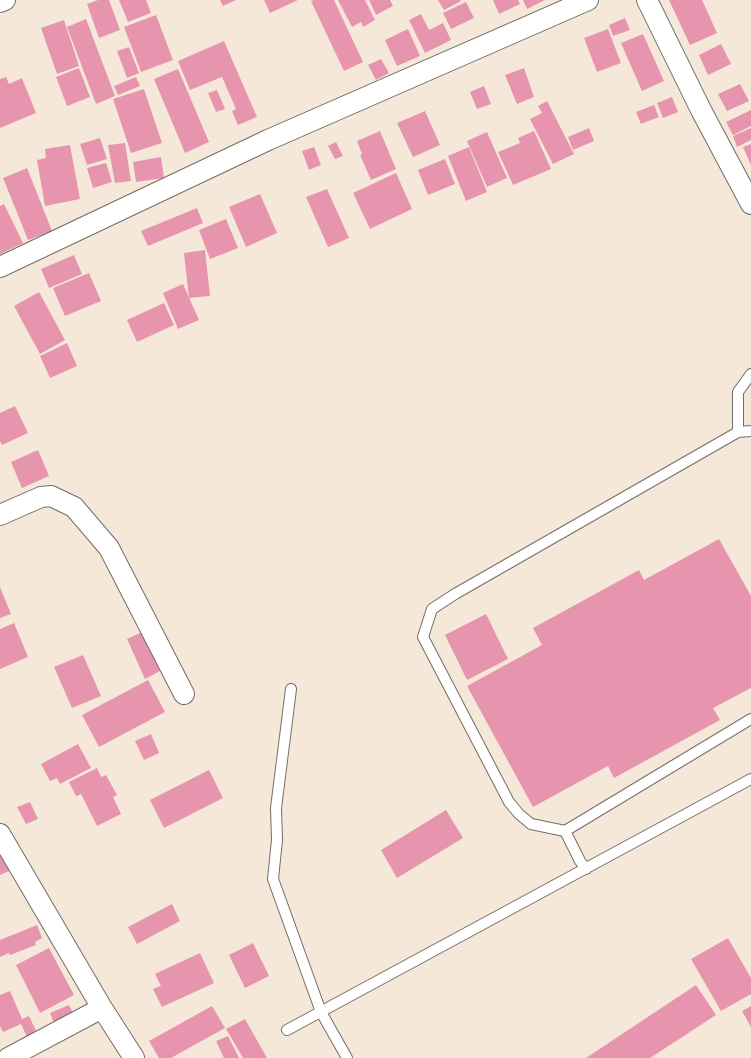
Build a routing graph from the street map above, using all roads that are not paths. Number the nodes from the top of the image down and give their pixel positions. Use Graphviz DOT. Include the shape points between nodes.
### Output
graph roads {
  1 [pos="5,0"];
  2 [pos="588,0"];
  3 [pos="647,0"];
  4 [pos="0,2"];
  5 [pos="751,204"];
  6 [pos="0,266"];
  7 [pos="751,374"];
  8 [pos="751,431"];
  9 [pos="738,432"];
  10 [pos="0,515"];
  11 [pos="291,689"];
  12 [pos="184,694"];
  13 [pos="751,719"];
  14 [pos="751,779"];
  15 [pos="565,831"];
  16 [pos="0,834"];
  17 [pos="586,869"];
  18 [pos="102,1008"];
  19 [pos="320,1012"];
  20 [pos="286,1030"];
  21 [pos="8,1058"];
  22 [pos="134,1058"];
  23 [pos="347,1058"];
  1 -- 4 [label="street"];
  2 -- 6 [label="street" via="268,140"];
  3 -- 5 [label="street"];
  7 -- 9 [label="lane" via="738,392"];
  8 -- 9 [label="lane"];
  9 -- 15 [label="lane" via="432,609 423,636 509,802 531,824"];
  10 -- 12 [label="street" via="41,496 51,496 74,507 109,548"];
  11 -- 19 [label="lane" via="276,808 273,879"];
  13 -- 15 [label="lane"];
  14 -- 17 [label="lane"];
  15 -- 17 [label="lane"];
  16 -- 18 [label="street"];
  17 -- 19 [label="lane"];
  18 -- 21 [label="street"];
  18 -- 22 [label="street"];
  19 -- 20 [label="lane"];
  19 -- 23 [label="lane"];
}
